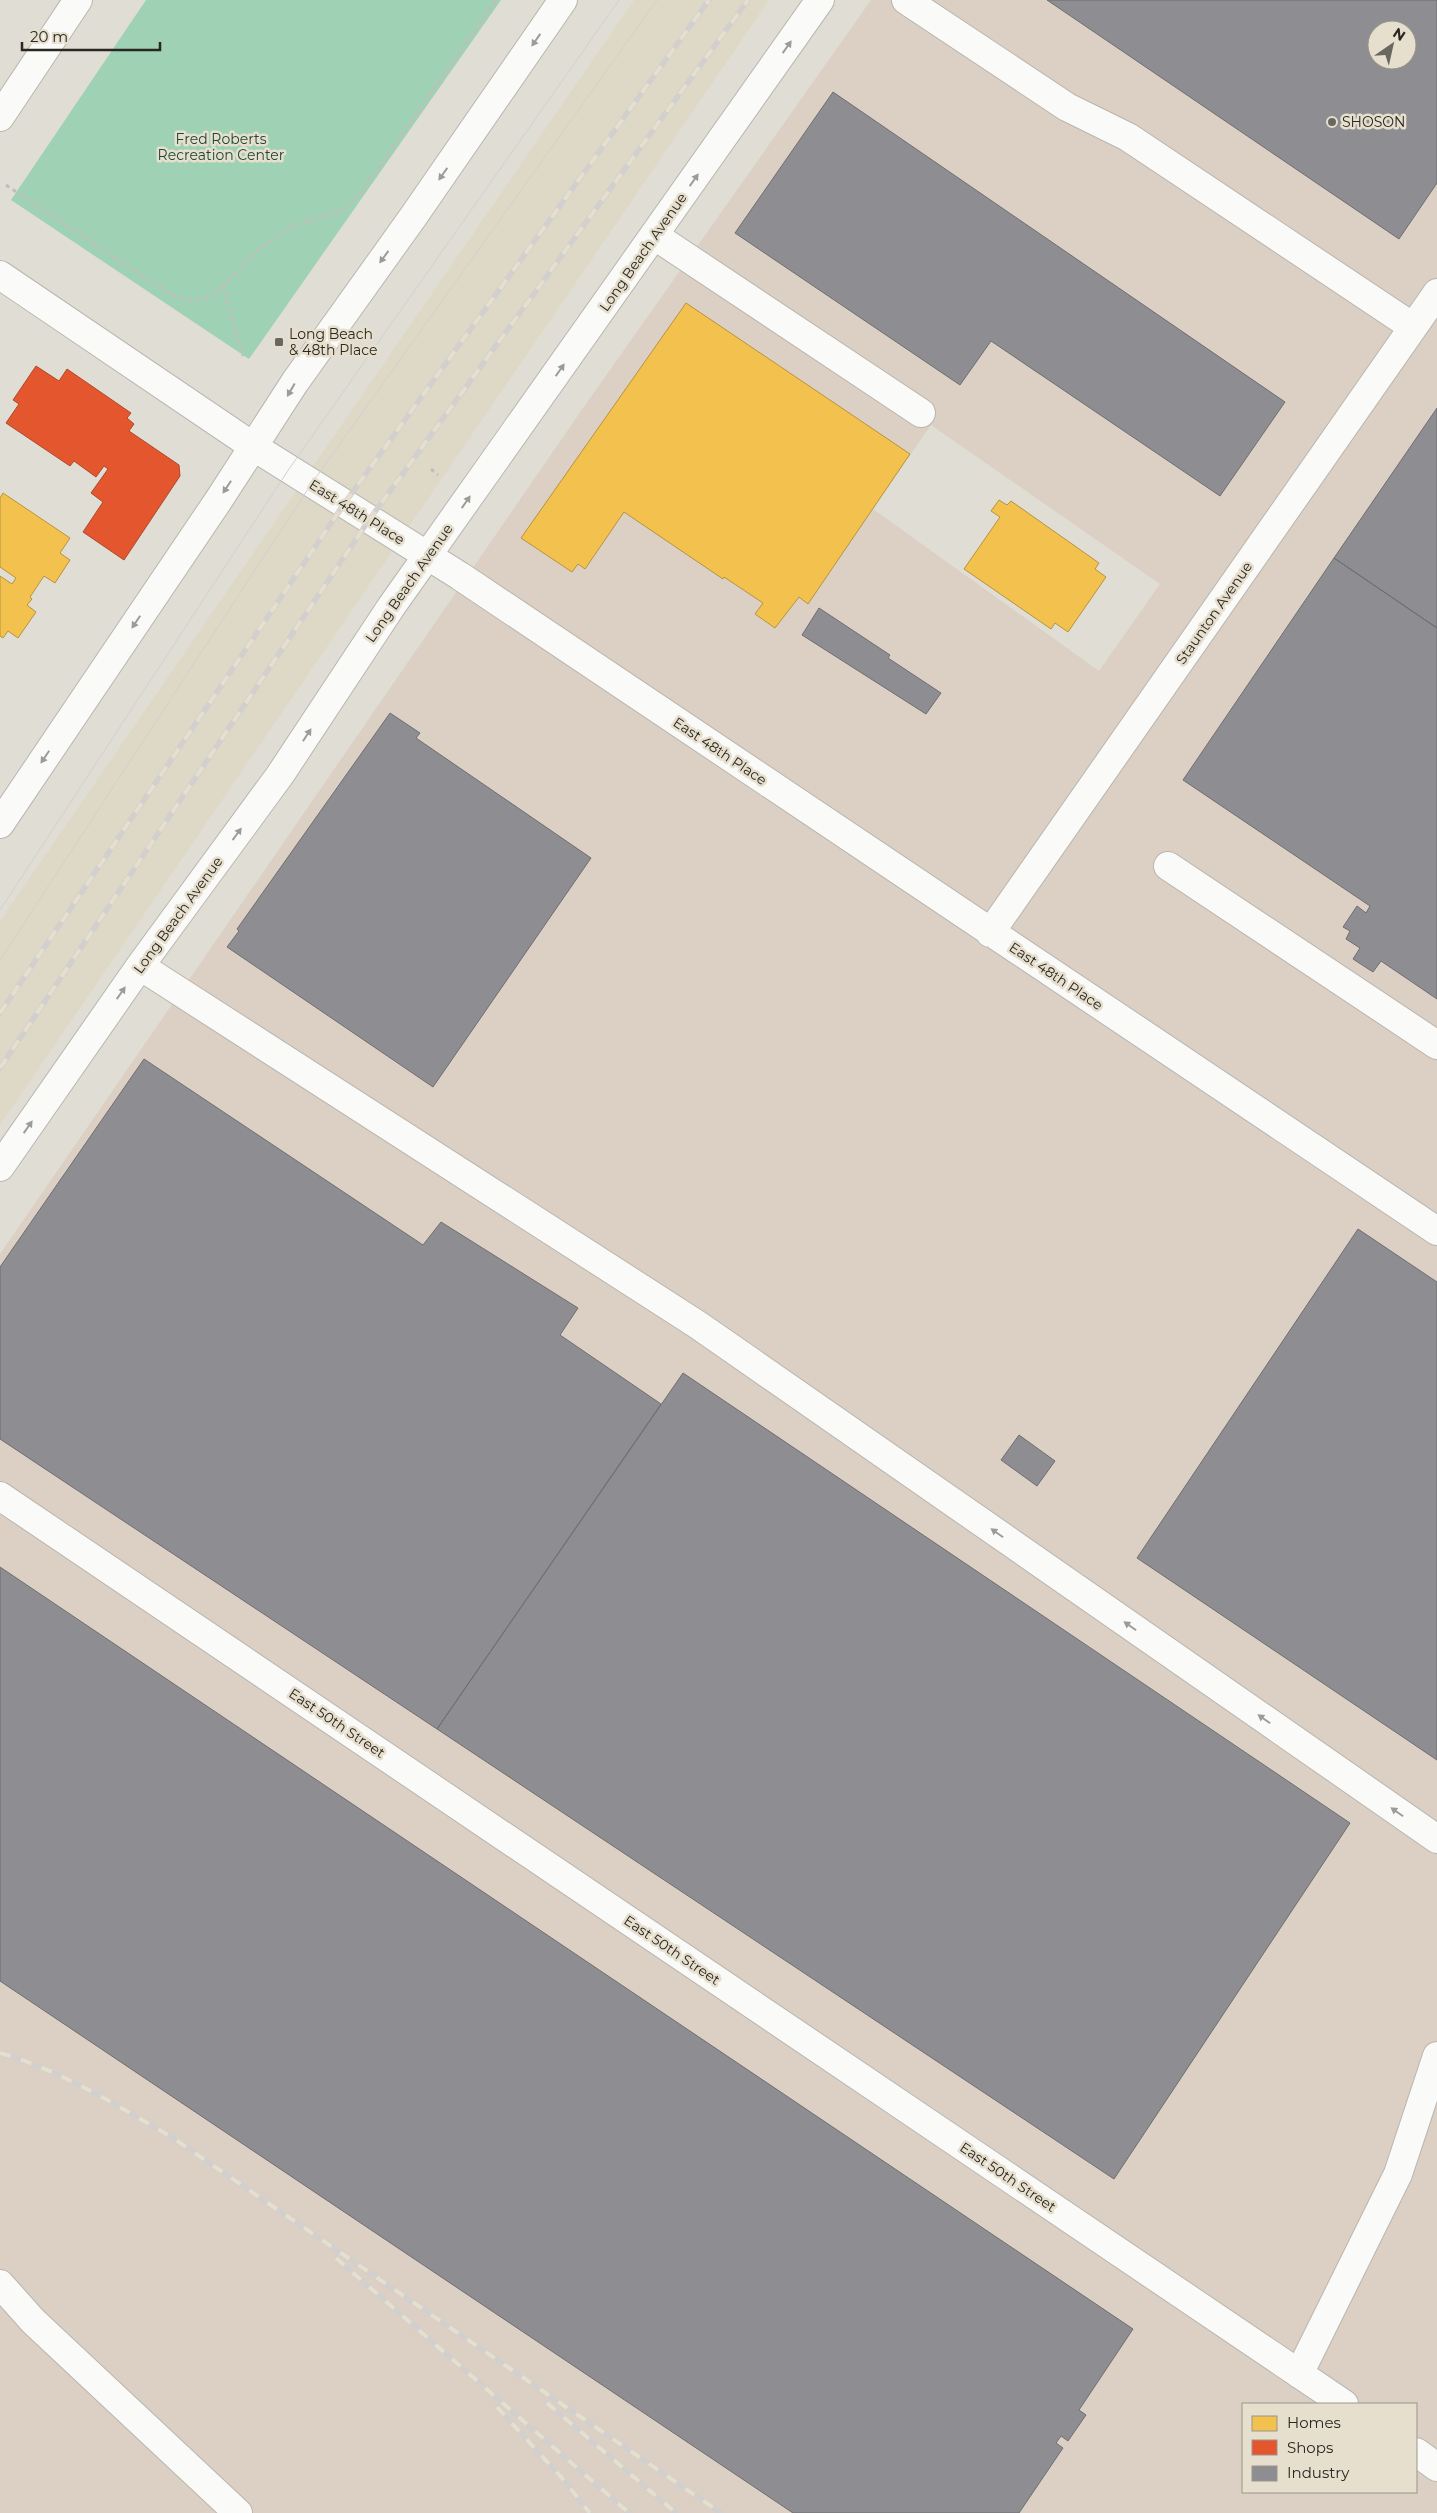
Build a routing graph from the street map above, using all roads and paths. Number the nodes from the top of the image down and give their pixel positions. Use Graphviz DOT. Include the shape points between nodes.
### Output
graph roads {
  1 [pos="78,0"];
  2 [pos="496,0"];
  3 [pos="563,0"];
  4 [pos="820,0"];
  5 [pos="906,0"];
  6 [pos="0,118"];
  7 [pos="6,185"];
  8 [pos="654,236"];
  9 [pos="0,275"];
  10 [pos="223,285"];
  11 [pos="1437,293"];
  12 [pos="1414,327"];
  13 [pos="242,356"];
  14 [pos="920,413"];
  15 [pos="254,447"];
  16 [pos="430,469"];
  17 [pos="440,476"];
  18 [pos="427,556"];
  19 [pos="0,824"];
  20 [pos="1168,866"];
  21 [pos="990,932"];
  22 [pos="140,966"];
  23 [pos="1437,1045"];
  24 [pos="0,1167"];
  25 [pos="1437,1230"];
  26 [pos="0,1496"];
  27 [pos="1437,1839"];
  28 [pos="1437,2056"];
  29 [pos="0,2284"];
  30 [pos="1299,2374"];
  31 [pos="1342,2403"];
  32 [pos="1417,2453"];
  33 [pos="1437,2467"];
  34 [pos="238,2513"];
  1 -- 6 [label="street"];
  2 -- 10 [label="path" via="360,194 341,211 296,225 273,239"];
  3 -- 15 [label="street, one-way" via="295,382"];
  8 -- 4 [label="street, Long Beach Avenue, one-way"];
  5 -- 12 [label="street" via="1067,107 1128,137"];
  7 -- 10 [label="path" via="173,296 192,301 213,296"];
  8 -- 14 [label="street"];
  18 -- 8 [label="street, Long Beach Avenue, one-way"];
  9 -- 15 [label="street, East 48th Place"];
  10 -- 13 [label="path"];
  11 -- 12 [label="street, Staunton Avenue"];
  12 -- 21 [label="street, Staunton Avenue"];
  15 -- 18 [label="street, East 48th Place"];
  15 -- 19 [label="street, one-way"];
  16 -- 17 [label="path"];
  18 -- 21 [label="street, East 48th Place"];
  22 -- 18 [label="street, Long Beach Avenue, one-way" via="280,775"];
  20 -- 23 [label="street"];
  21 -- 25 [label="street, East 48th Place"];
  24 -- 22 [label="street, Long Beach Avenue, one-way"];
  27 -- 22 [label="street, one-way" via="698,1325"];
  26 -- 30 [label="street, East 50th Street"];
  28 -- 30 [label="street" via="1398,2174"];
  29 -- 34 [label="street" via="33,2321"];
  30 -- 31 [label="street, East 50th Street"];
  32 -- 33 [label="street"];
}
